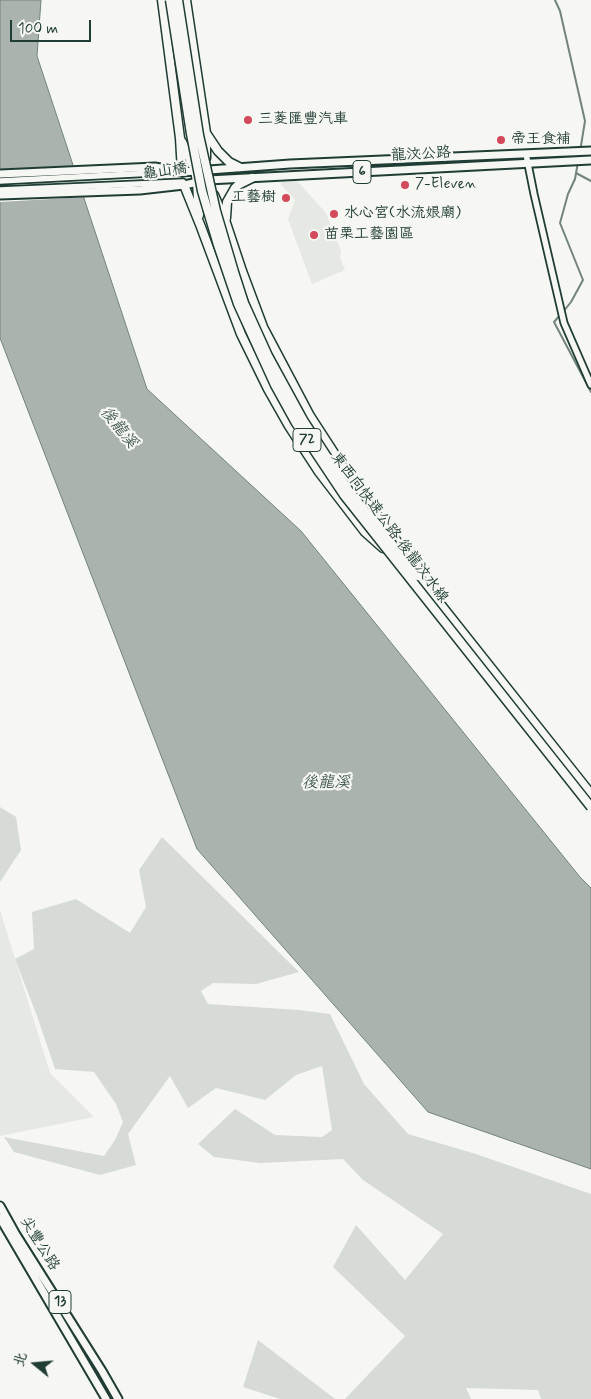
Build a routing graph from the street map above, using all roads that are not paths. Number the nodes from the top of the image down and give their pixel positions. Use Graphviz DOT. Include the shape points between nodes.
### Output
graph roads {
  1 [pos="162,0"];
  2 [pos="170,0"];
  3 [pos="178,0"];
  4 [pos="186,0"];
  5 [pos="206,133"];
  6 [pos="180,138"];
  7 [pos="591,151"];
  8 [pos="526,154"];
  9 [pos="591,160"];
  10 [pos="528,163"];
  11 [pos="240,167"];
  12 [pos="194,170"];
  13 [pos="206,170"];
  14 [pos="182,172"];
  15 [pos="0,174"];
  16 [pos="252,178"];
  17 [pos="208,180"];
  18 [pos="0,181"];
  19 [pos="197,182"];
  20 [pos="184,185"];
  21 [pos="0,190"];
  22 [pos="0,195"];
  23 [pos="225,220"];
  24 [pos="201,227"];
  25 [pos="591,385"];
  26 [pos="389,552"];
  27 [pos="418,576"];
  28 [pos="591,794"];
  29 [pos="591,807"];
  30 [pos="0,1206"];
  31 [pos="0,1218"];
  32 [pos="106,1399"];
  33 [pos="118,1399"];
  1 -- 6 [label="highway"];
  2 -- 26 [label="highway, 東西向快速公路 後龍汶水線 / 72, bridge" via="202,190 238,304 296,423 344,495"];
  3 -- 27 [label="highway, 東西向快速公路 後龍汶水線 / 72, bridge" via="201,144 216,211 244,302 268,356 303,420 349,491"];
  4 -- 5 [label="highway"];
  5 -- 11 [label="highway" via="229,162"];
  5 -- 13 [label="highway"];
  6 -- 12 [label="highway"];
  6 -- 14 [label="highway"];
  7 -- 8 [label="main road, 6"];
  8 -- 10 [label="street"];
  8 -- 11 [label="main road, 龍汶公路 / 6"];
  9 -- 10 [label="main road, 6"];
  10 -- 16 [label="main road, 龍汶公路 / 6"];
  10 -- 25 [label="street" via="564,323"];
  11 -- 13 [label="main road, 龍汶公路 / 6"];
  12 -- 13 [label="main road, 6"];
  12 -- 14 [label="main road, 6"];
  12 -- 19 [label="highway"];
  13 -- 17 [label="highway"];
  14 -- 15 [label="main road, 龜山橋 / 6" via="155,167"];
  14 -- 18 [label="street, 龜山橋"];
  16 -- 17 [label="main road, 龍汶公路 / 6"];
  16 -- 23 [label="highway" via="235,188 227,202"];
  17 -- 19 [label="main road, 龍汶公路 / 6"];
  17 -- 23 [label="highway"];
  19 -- 20 [label="main road, 龜山橋 / 6"];
  19 -- 21 [label="street, 龜山橋"];
  19 -- 24 [label="highway"];
  20 -- 22 [label="main road, 龜山橋 / 6" via="140,190"];
  20 -- 24 [label="highway"];
  23 -- 27 [label="highway, bridge" via="263,327 289,379 356,487 405,552"];
  24 -- 26 [label="highway, bridge" via="240,334 289,426 354,520"];
  26 -- 29 [label="highway, 東西向快速公路 後龍汶水線 / 72, bridge"];
  27 -- 28 [label="highway, 東西向快速公路 後龍汶水線 / 72"];
  30 -- 33 [label="main road, 尖豐公路 / 13"];
  31 -- 32 [label="main road, 尖豐公路 / 13"];
}
